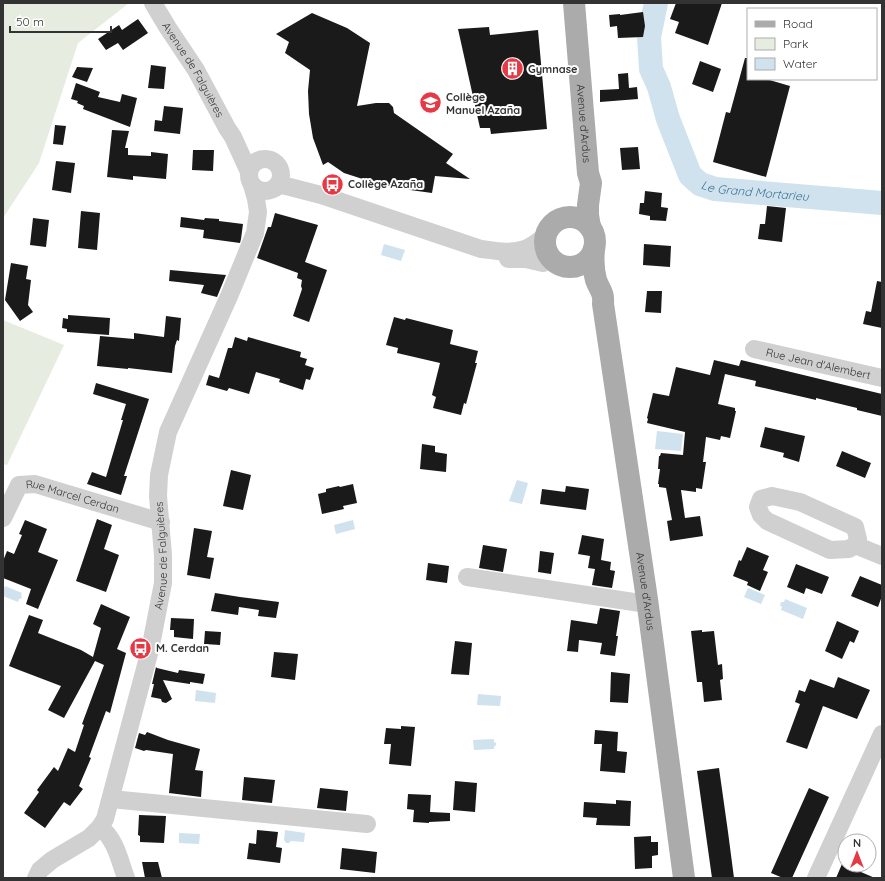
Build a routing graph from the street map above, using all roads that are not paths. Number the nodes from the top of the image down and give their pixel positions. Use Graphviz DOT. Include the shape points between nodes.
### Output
graph roads {
  1 [pos="153,3"];
  2 [pos="574,3"];
  3 [pos="234,137"];
  4 [pos="274,164"];
  5 [pos="588,173"];
  6 [pos="251,179"];
  7 [pos="273,189"];
  8 [pos="321,195"];
  9 [pos="258,212"];
  10 [pos="553,227"];
  11 [pos="590,227"];
  12 [pos="481,249"];
  13 [pos="594,249"];
  14 [pos="558,263"];
  15 [pos="603,304"];
  16 [pos="754,349"];
  17 [pos="882,378"];
  18 [pos="3,518"];
  19 [pos="161,522"];
  20 [pos="855,545"];
  21 [pos="882,556"];
  22 [pos="467,577"];
  23 [pos="647,604"];
  24 [pos="882,734"];
  25 [pos="111,799"];
  26 [pos="367,824"];
  27 [pos="100,827"];
  28 [pos="36,878"];
  29 [pos="126,878"];
  30 [pos="684,878"];
  31 [pos="816,878"];
  1 -- 3 [label="street, Avenue de Falguières" via="196,70"];
  2 -- 5 [label="main road, Avenue d'Ardus"];
  3 -- 4 [label="street, Avenue de Falguières"];
  3 -- 6 [label="street, Avenue de Falguières"];
  4 -- 6 [label="street" via="262,159 253,163 250,168"];
  4 -- 7 [label="street" via="281,174 281,179"];
  4 -- 8 [label="street, Avenue de Falguières"];
  5 -- 10 [label="main road, Avenue d'Ardus" via="575,202"];
  5 -- 11 [label="main road, Avenue d'Ardus" via="591,183 588,204"];
  6 -- 7 [label="street" via="260,191"];
  6 -- 9 [label="street, Avenue de Falguières"];
  7 -- 8 [label="street" via="281,185"];
  7 -- 9 [label="street, Avenue de Falguières" via="266,194"];
  8 -- 12 [label="street"];
  9 -- 19 [label="street, Avenue de Falguières" via="255,233 168,432 159,475"];
  10 -- 11 [label="main road" via="568,217 584,221"];
  10 -- 12 [label="street" via="536,243 525,249 507,252"];
  10 -- 14 [label="main road" via="545,241 548,254"];
  11 -- 13 [label="main road" via="594,234"];
  12 -- 14 [label="street" via="510,259"];
  13 -- 14 [label="main road" via="591,256 580,265 572,267"];
  13 -- 15 [label="main road, Avenue d'Ardus" via="593,266 604,296"];
  14 -- 15 [label="main road, Avenue d'Ardus" via="589,284"];
  15 -- 23 [label="main road, Avenue d'Ardus"];
  16 -- 17 [label="street, Rue Jean d'Alembert"];
  18 -- 19 [label="street, Rue Marcel Cerdan" via="19,486 34,484"];
  19 -- 25 [label="street, Avenue de Falguières" via="163,555 158,610"];
  20 -- 20 [label="street" via="858,539 855,527 800,502 772,496 761,499 758,507 767,521 830,550 849,549"];
  20 -- 21 [label="street"];
  22 -- 23 [label="street"];
  23 -- 30 [label="main road, Avenue d'Ardus"];
  24 -- 31 [label="street"];
  25 -- 26 [label="street"];
  25 -- 27 [label="street, Avenue de Falguières" via="106,819"];
  27 -- 28 [label="street, Avenue de Falguières" via="89,838 52,860 40,870"];
  27 -- 29 [label="street" via="114,842"];
}
